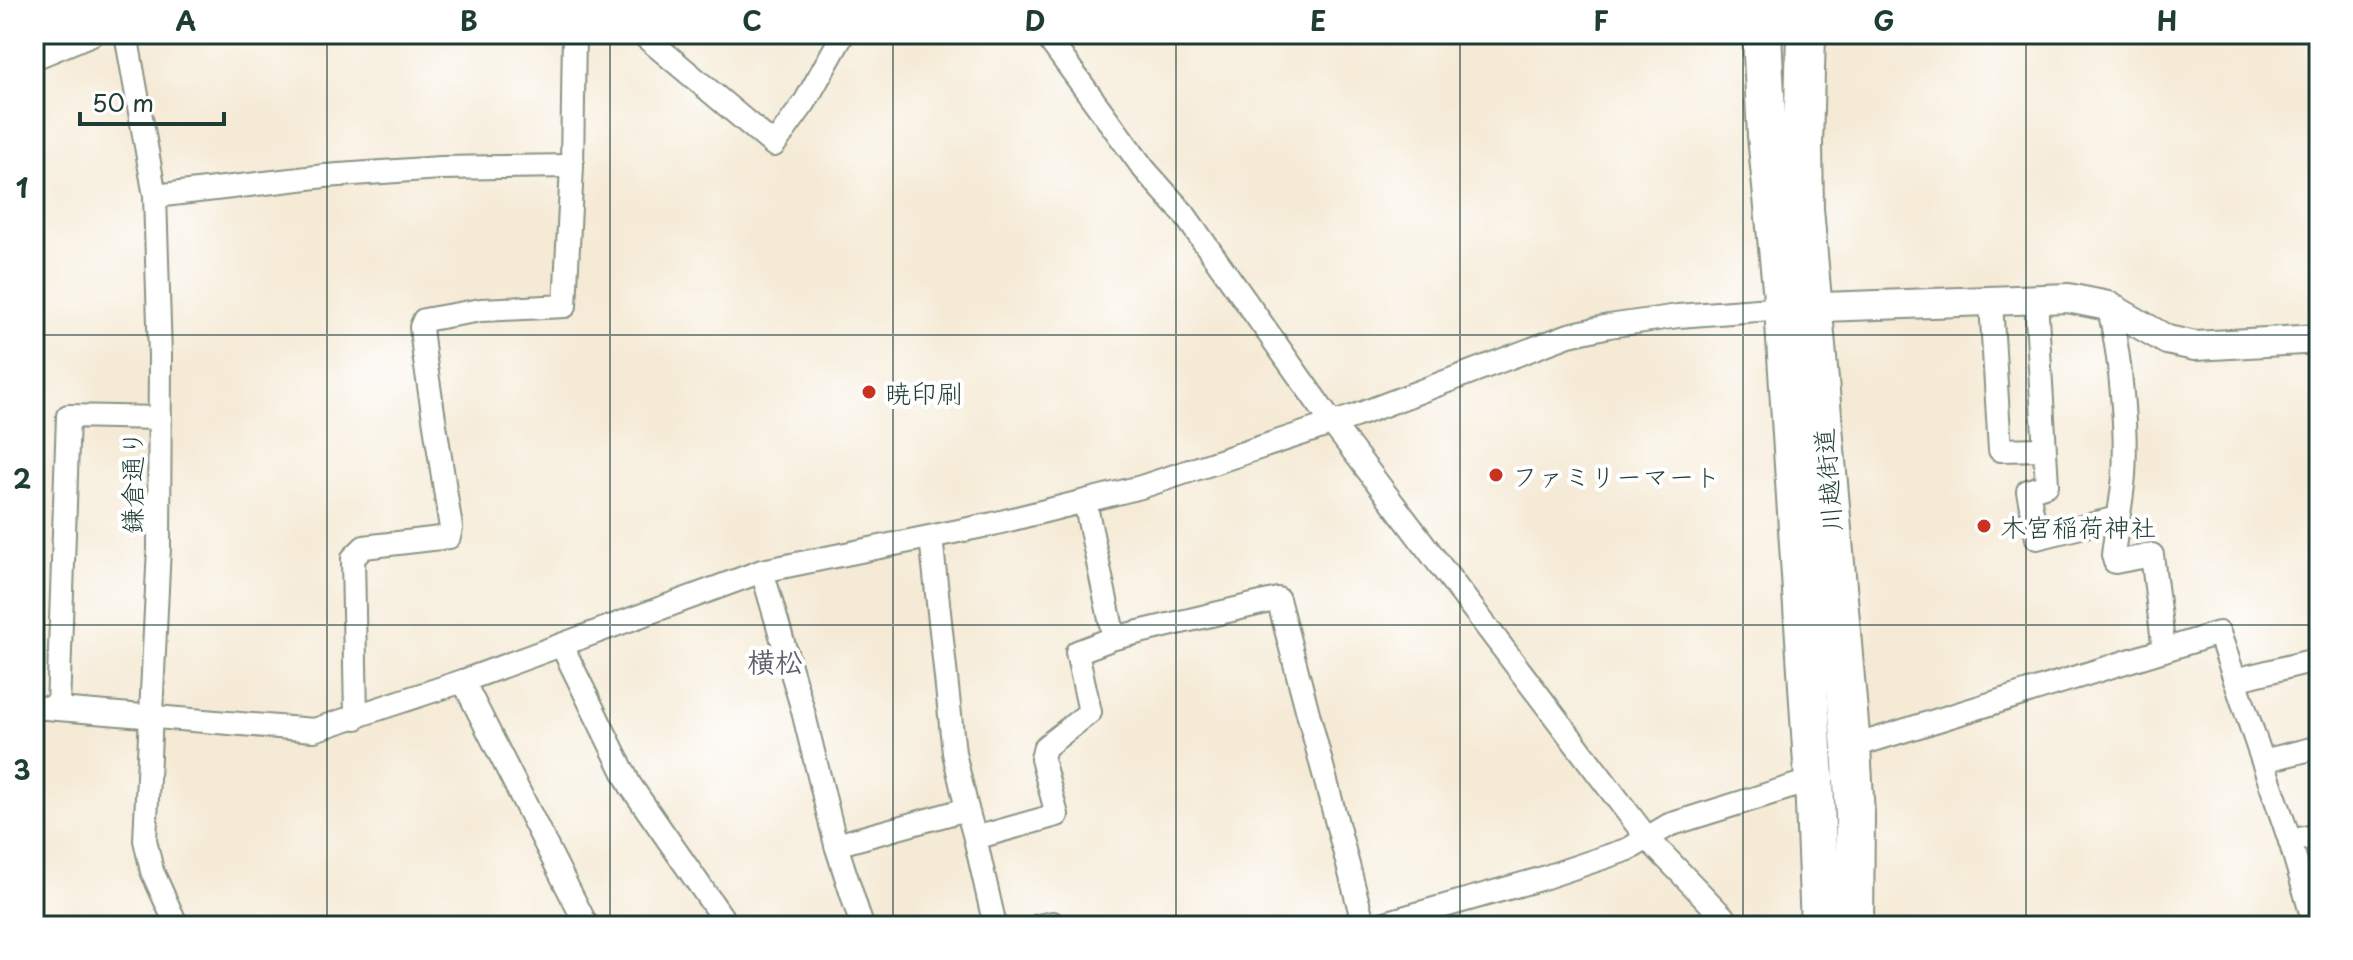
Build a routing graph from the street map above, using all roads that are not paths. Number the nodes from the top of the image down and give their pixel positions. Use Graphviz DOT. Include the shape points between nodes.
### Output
graph roads {
  1 [pos="92,34"];
  2 [pos="126,34"];
  3 [pos="574,34"];
  4 [pos="642,34"];
  5 [pos="843,34"];
  6 [pos="1045,34"];
  7 [pos="1762,34"];
  8 [pos="1806,34"];
  9 [pos="34,58"];
  10 [pos="572,166"];
  11 [pos="155,196"];
  12 [pos="2036,300"];
  13 [pos="1991,303"];
  14 [pos="2108,306"];
  15 [pos="1798,307"];
  16 [pos="2319,339"];
  17 [pos="160,418"];
  18 [pos="1332,423"];
  19 [pos="2044,449"];
  20 [pos="1085,502"];
  21 [pos="2117,518"];
  22 [pos="931,537"];
  23 [pos="762,571"];
  24 [pos="1114,638"];
  25 [pos="562,646"];
  26 [pos="2164,650"];
  27 [pos="2319,659"];
  28 [pos="2235,680"];
  29 [pos="463,681"];
  30 [pos="34,707"];
  31 [pos="58,709"];
  32 [pos="149,718"];
  33 [pos="356,718"];
  34 [pos="2319,747"];
  35 [pos="1852,757"];
  36 [pos="2263,761"];
  37 [pos="1814,780"];
  38 [pos="967,809"];
  39 [pos="2319,835"];
  40 [pos="975,838"];
  41 [pos="1647,838"];
  42 [pos="2290,841"];
  43 [pos="836,845"];
  44 [pos="177,926"];
  45 [pos="587,926"];
  46 [pos="728,926"];
  47 [pos="862,926"];
  48 [pos="995,926"];
  49 [pos="1038,926"];
  50 [pos="1053,926"];
  51 [pos="1364,926"];
  52 [pos="1374,926"];
  53 [pos="1732,926"];
  54 [pos="1820,926"];
  55 [pos="1854,926"];
  56 [pos="2315,926"];
  1 -- 9 [label="street"];
  2 -- 11 [label="street, 鎌倉通り"];
  3 -- 10 [label="street"];
  4 -- 5 [label="street" via="774,145"];
  6 -- 18 [label="street" via="1144,169 1184,214"];
  7 -- 15 [label="highway, 川越街道" via="1767,136"];
  8 -- 15 [label="highway, 川越街道"];
  10 -- 11 [label="street" via="325,176"];
  10 -- 33 [label="street" via="565,306 481,310 424,320 421,327 451,528 449,537 364,547 353,558"];
  11 -- 17 [label="street, 鎌倉通り"];
  12 -- 13 [label="street"];
  12 -- 14 [label="street" via="2068,298"];
  12 -- 19 [label="street"];
  13 -- 15 [label="street"];
  13 -- 19 [label="street" via="2000,450"];
  14 -- 16 [label="street" via="2167,340 2195,346"];
  14 -- 21 [label="street" via="2123,438"];
  15 -- 18 [label="street" via="1678,316 1569,335"];
  15 -- 35 [label="highway, 川越街道"];
  15 -- 37 [label="highway, 川越街道"];
  17 -- 31 [label="street" via="68,416"];
  17 -- 32 [label="street, 鎌倉通り"];
  18 -- 20 [label="street"];
  18 -- 41 [label="street"];
  19 -- 21 [label="street" via="2047,485 2028,491 2037,538"];
  20 -- 22 [label="street"];
  20 -- 24 [label="street"];
  21 -- 26 [label="street" via="2115,562 2152,555"];
  22 -- 23 [label="street"];
  22 -- 38 [label="street" via="954,753"];
  23 -- 25 [label="street"];
  23 -- 43 [label="street"];
  24 -- 40 [label="street" via="1077,652 1090,712 1045,747 1042,759 1057,815"];
  24 -- 51 [label="street" via="1278,599"];
  25 -- 29 [label="street"];
  25 -- 46 [label="street" via="630,785"];
  26 -- 28 [label="street" via="2219,633"];
  26 -- 35 [label="street"];
  27 -- 28 [label="street"];
  28 -- 36 [label="street"];
  29 -- 33 [label="street"];
  29 -- 45 [label="street"];
  30 -- 31 [label="street"];
  31 -- 32 [label="street"];
  32 -- 33 [label="street" via="314,730"];
  32 -- 44 [label="street, 鎌倉通り" via="147,853"];
  34 -- 36 [label="street"];
  35 -- 37 [label="street"];
  35 -- 55 [label="highway, 川越街道"];
  36 -- 42 [label="street"];
  37 -- 41 [label="street" via="1699,814"];
  37 -- 54 [label="highway, 川越街道"];
  38 -- 40 [label="street"];
  38 -- 43 [label="street"];
  39 -- 42 [label="street"];
  40 -- 48 [label="street"];
  41 -- 52 [label="street" via="1540,879"];
  41 -- 53 [label="street"];
  42 -- 56 [label="street"];
  43 -- 47 [label="street"];
  49 -- 50 [label="street"];
}
